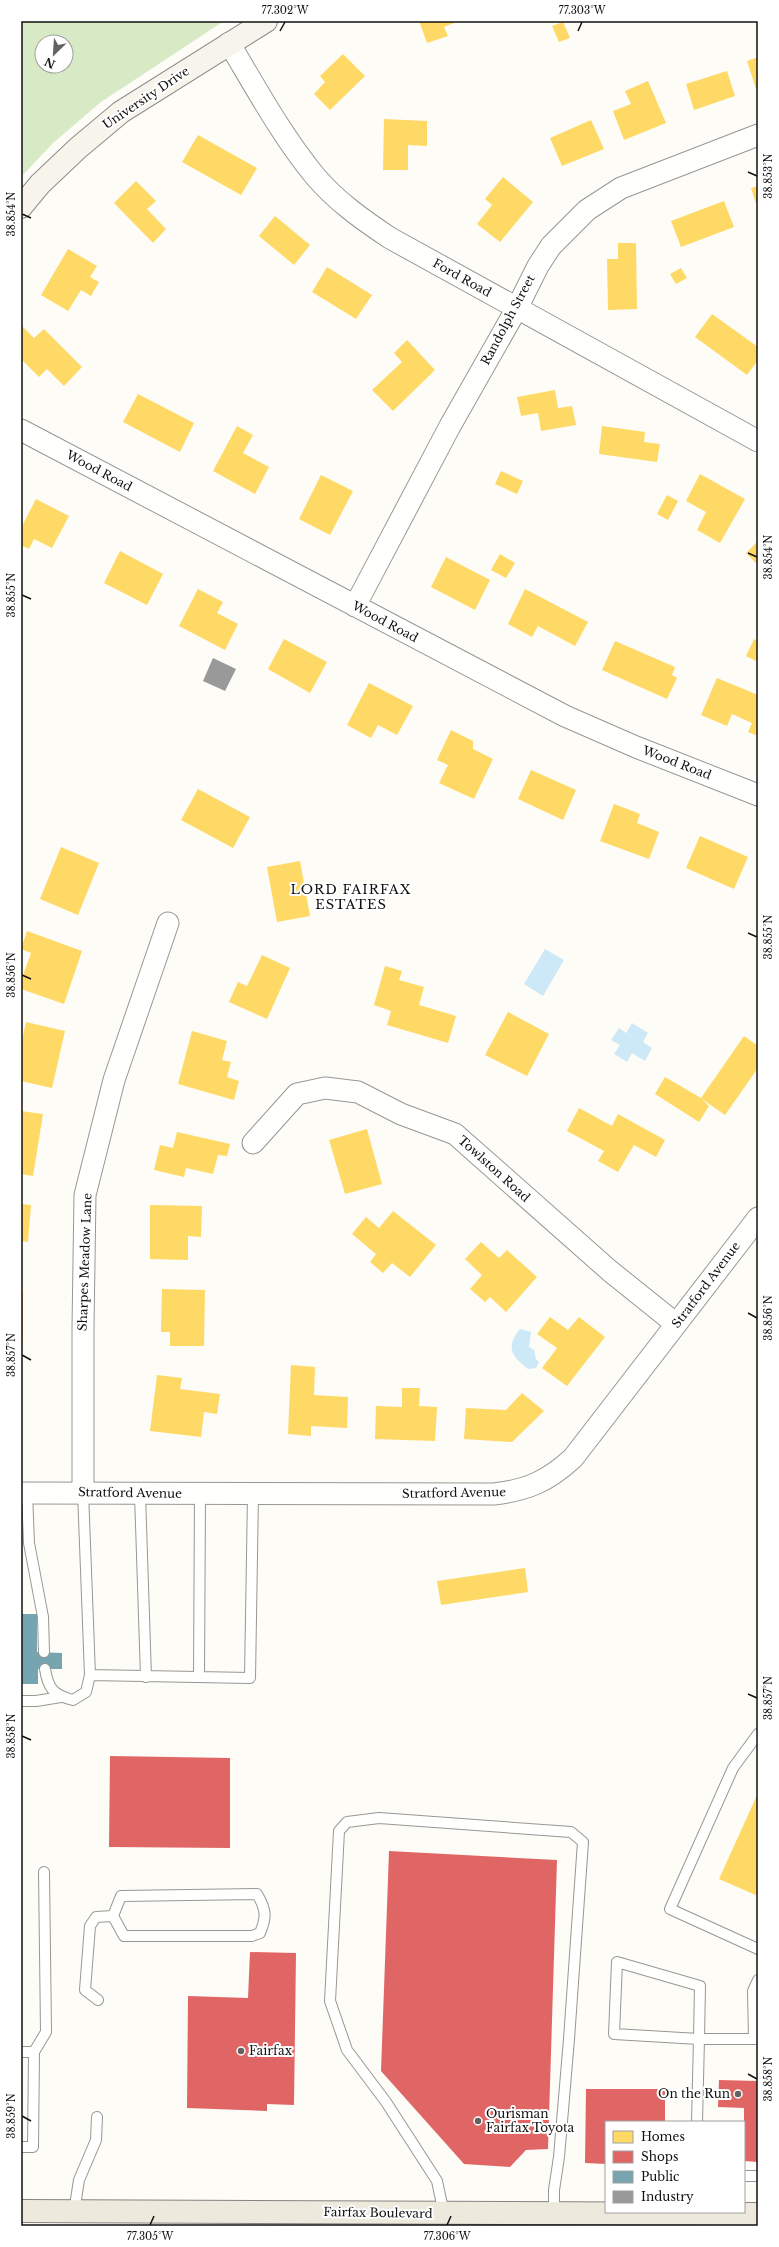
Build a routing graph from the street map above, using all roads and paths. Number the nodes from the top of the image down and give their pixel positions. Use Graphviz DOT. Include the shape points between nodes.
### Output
graph roads {
  1 [pos="266,21"];
  2 [pos="229,43"];
  3 [pos="758,135"];
  4 [pos="21,207"];
  5 [pos="517,308"];
  6 [pos="21,430"];
  7 [pos="758,441"];
  8 [pos="355,606"];
  9 [pos="758,795"];
  10 [pos="168,923"];
  11 [pos="253,1143"];
  12 [pos="758,1218"];
  13 [pos="676,1324"];
  14 [pos="83,1492"];
  15 [pos="24,1493"];
  16 [pos="140,1494"];
  17 [pos="200,1494"];
  18 [pos="253,1494"];
  19 [pos="44,1652"];
  20 [pos="45,1669"];
  21 [pos="90,1675"];
  22 [pos="146,1676"];
  23 [pos="199,1677"];
  24 [pos="61,1697"];
  25 [pos="21,1701"];
  26 [pos="758,1734"];
  27 [pos="44,1872"];
  28 [pos="113,1916"];
  29 [pos="758,1949"];
  30 [pos="758,1980"];
  31 [pos="98,2000"];
  32 [pos="699,2039"];
  33 [pos="756,2039"];
  34 [pos="21,2052"];
  35 [pos="34,2052"];
  36 [pos="97,2117"];
  37 [pos="697,2121"];
  38 [pos="21,2147"];
  39 [pos="745,2176"];
  40 [pos="758,2176"];
  41 [pos="21,2211"];
  42 [pos="74,2212"];
  43 [pos="626,2213"];
  44 [pos="728,2213"];
  45 [pos="444,2214"];
  46 [pos="554,2214"];
  47 [pos="758,2214"];
  1 -- 2 [label="street, University Drive"];
  2 -- 4 [label="street, University Drive" via="121,112 40,184"];
  2 -- 5 [label="street, Ford Road" via="298,153 316,177 336,197 390,238"];
  3 -- 5 [label="street, Randolph Street" via="621,188 593,205 551,246"];
  5 -- 7 [label="street, Ford Road"];
  5 -- 8 [label="street, Randolph Street" via="450,426"];
  6 -- 8 [label="street, Wood Road"];
  8 -- 9 [label="street, Wood Road" via="565,716"];
  10 -- 14 [label="street, Sharpes Meadow Lane" via="114,1080 85,1195"];
  11 -- 13 [label="street, Towlston Road" via="297,1094 326,1088 358,1092 401,1114 455,1134 610,1271"];
  12 -- 13 [label="street, Stratford Avenue"];
  13 -- 18 [label="street, Stratford Avenue" via="573,1458 557,1473 534,1485 518,1491 494,1494"];
  14 -- 15 [label="street, Stratford Avenue"];
  14 -- 16 [label="street, Stratford Avenue"];
  14 -- 21 [label="lane"];
  15 -- 19 [label="lane" via="29,1543 43,1617"];
  16 -- 17 [label="street, Stratford Avenue"];
  16 -- 22 [label="lane"];
  17 -- 18 [label="street, Stratford Avenue"];
  17 -- 23 [label="lane"];
  18 -- 23 [label="lane" via="250,1678"];
  20 -- 24 [label="lane" via="47,1684"];
  21 -- 22 [label="lane"];
  21 -- 24 [label="lane" via="86,1692 72,1700"];
  22 -- 23 [label="lane"];
  24 -- 25 [label="lane"];
  26 -- 29 [label="lane" via="733,1768 670,1909"];
  27 -- 35 [label="lane" via="46,2032"];
  28 -- 28 [label="lane" via="121,1896 257,1894 265,1907 266,1919 260,1933 252,1936 124,1936"];
  28 -- 31 [label="lane" via="96,1917 90,1926 85,1990"];
  30 -- 33 [label="lane" via="753,1991"];
  32 -- 32 [label="lane" via="614,2034 617,1962 700,1986"];
  32 -- 33 [label="lane"];
  32 -- 37 [label="lane"];
  34 -- 35 [label="lane"];
  35 -- 38 [label="lane" via="33,2147"];
  36 -- 42 [label="lane" via="96,2140 79,2180"];
  39 -- 40 [label="lane"];
  41 -- 42 [label="main road, Fairfax Boulevard"];
  42 -- 45 [label="main road, Fairfax Boulevard"];
  43 -- 46 [label="main road, Fairfax Boulevard"];
  44 -- 47 [label="main road, Fairfax Boulevard"];
  45 -- 46 [label="main road, Fairfax Boulevard"];
  45 -- 46 [label="lane" via="440,2189 433,2174 348,2050 330,2001 339,1831 347,1822 379,1818 571,1832 583,1842"];
}
